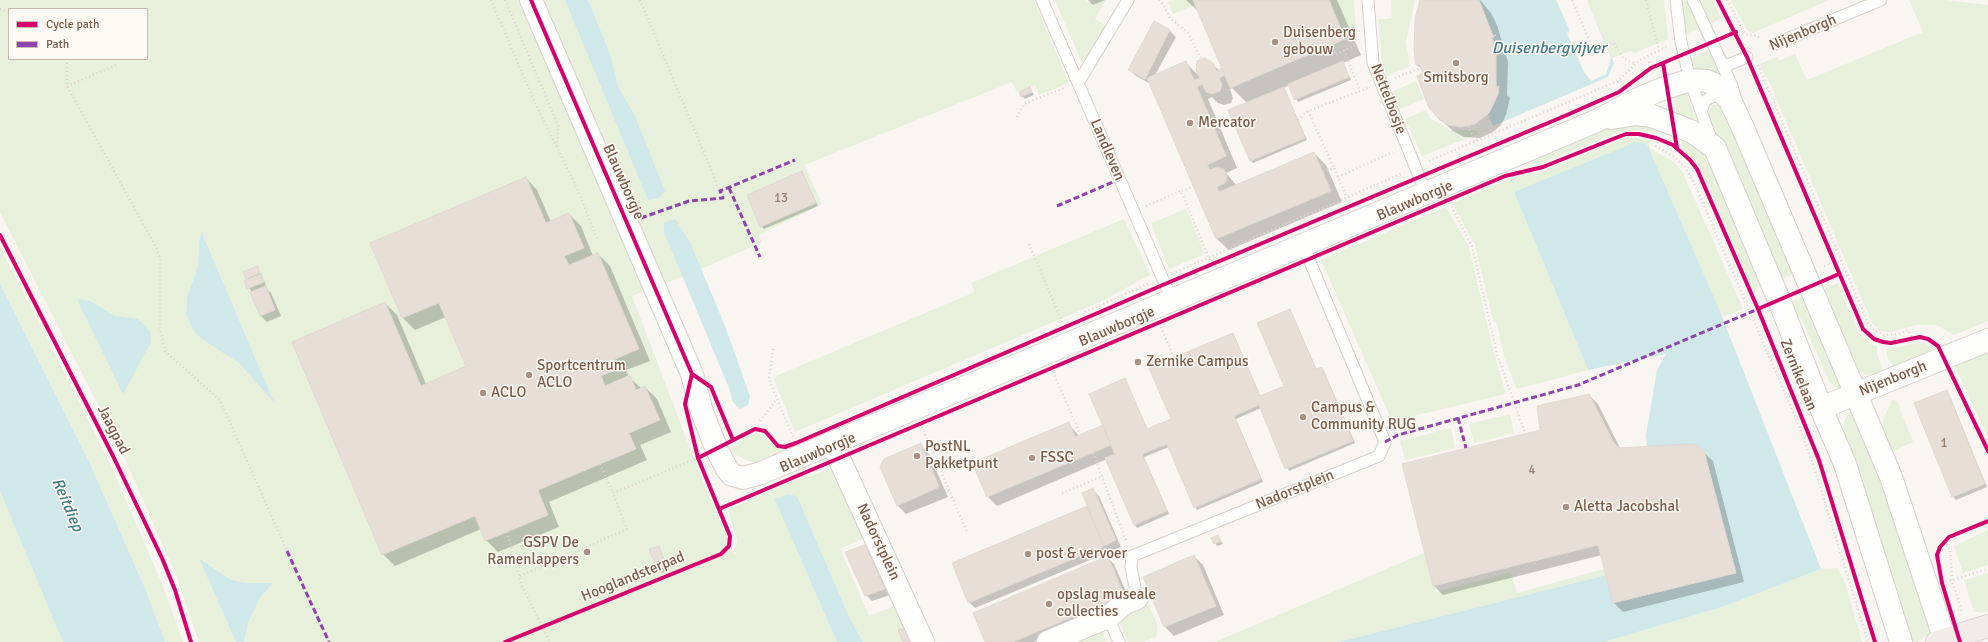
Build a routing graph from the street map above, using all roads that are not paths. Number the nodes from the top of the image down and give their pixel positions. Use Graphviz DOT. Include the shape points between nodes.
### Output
graph roads {
  1 [pos="531,0"];
  2 [pos="1042,0"];
  3 [pos="1128,0"];
  4 [pos="1368,0"];
  5 [pos="1676,0"];
  6 [pos="1693,0"];
  7 [pos="1880,0"];
  8 [pos="1770,44"];
  9 [pos="1747,57"];
  10 [pos="1723,67"];
  11 [pos="1690,80"];
  12 [pos="1078,83"];
  13 [pos="1730,100"];
  14 [pos="1701,111"];
  15 [pos="1596,121"];
  16 [pos="1743,128"];
  17 [pos="1715,148"];
  18 [pos="1429,200"];
  19 [pos="1303,245"];
  20 [pos="1172,300"];
  21 [pos="1988,340"];
  22 [pos="1856,395"];
  23 [pos="1821,408"];
  24 [pos="832,443"];
  25 [pos="1137,598"];
  26 [pos="1108,617"];
  27 [pos="1988,626"];
  28 [pos="1941,641"];
  29 [pos="923,642"];
  30 [pos="1048,642"];
  31 [pos="1119,642"];
  32 [pos="1901,642"];
  1 -- 24 [label="street, Blauwborgje" via="692,374 702,412 704,453 732,475 743,478"];
  2 -- 12 [label="lane, Landleven"];
  3 -- 12 [label="lane"];
  4 -- 18 [label="lane, Nettelbosje" via="1373,63"];
  5 -- 11 [label="lane, Zernikelaan" via="1681,55"];
  6 -- 10 [label="lane"];
  7 -- 8 [label="lane, Nijenborgh"];
  9 -- 10 [label="lane"];
  10 -- 16 [label="lane" via="1732,86"];
  11 -- 13 [label="street" via="1714,84"];
  11 -- 14 [label="lane, Zernikelaan"];
  11 -- 15 [label="street, Blauwborgje" via="1676,83 1636,100"];
  12 -- 20 [label="lane, Landleven"];
  13 -- 14 [label="lane" via="1720,96 1711,97 1705,101"];
  13 -- 16 [label="street"];
  14 -- 17 [label="lane, Zernikelaan"];
  15 -- 17 [label="street, Blauwborgje" via="1620,116 1646,115 1701,136"];
  15 -- 18 [label="street, Blauwborgje"];
  16 -- 22 [label="street"];
  17 -- 23 [label="street, Zernikelaan" via="1780,300"];
  18 -- 19 [label="street, Blauwborgje"];
  19 -- 20 [label="street, Blauwborgje"];
  19 -- 25 [label="lane, Nadorstplein" via="1385,442 1379,456 1132,556 1131,567"];
  20 -- 24 [label="street, Blauwborgje"];
  21 -- 22 [label="street, Nijenborgh"];
  22 -- 23 [label="street, Nijenborgh"];
  22 -- 28 [label="street" via="1891,477"];
  23 -- 32 [label="street, Zernikelaan" via="1845,464"];
  24 -- 29 [label="street, Nadorstplein"];
  25 -- 26 [label="street" via="1125,603"];
  26 -- 30 [label="street"];
  26 -- 31 [label="lane"];
  27 -- 28 [label="highway"];
}
